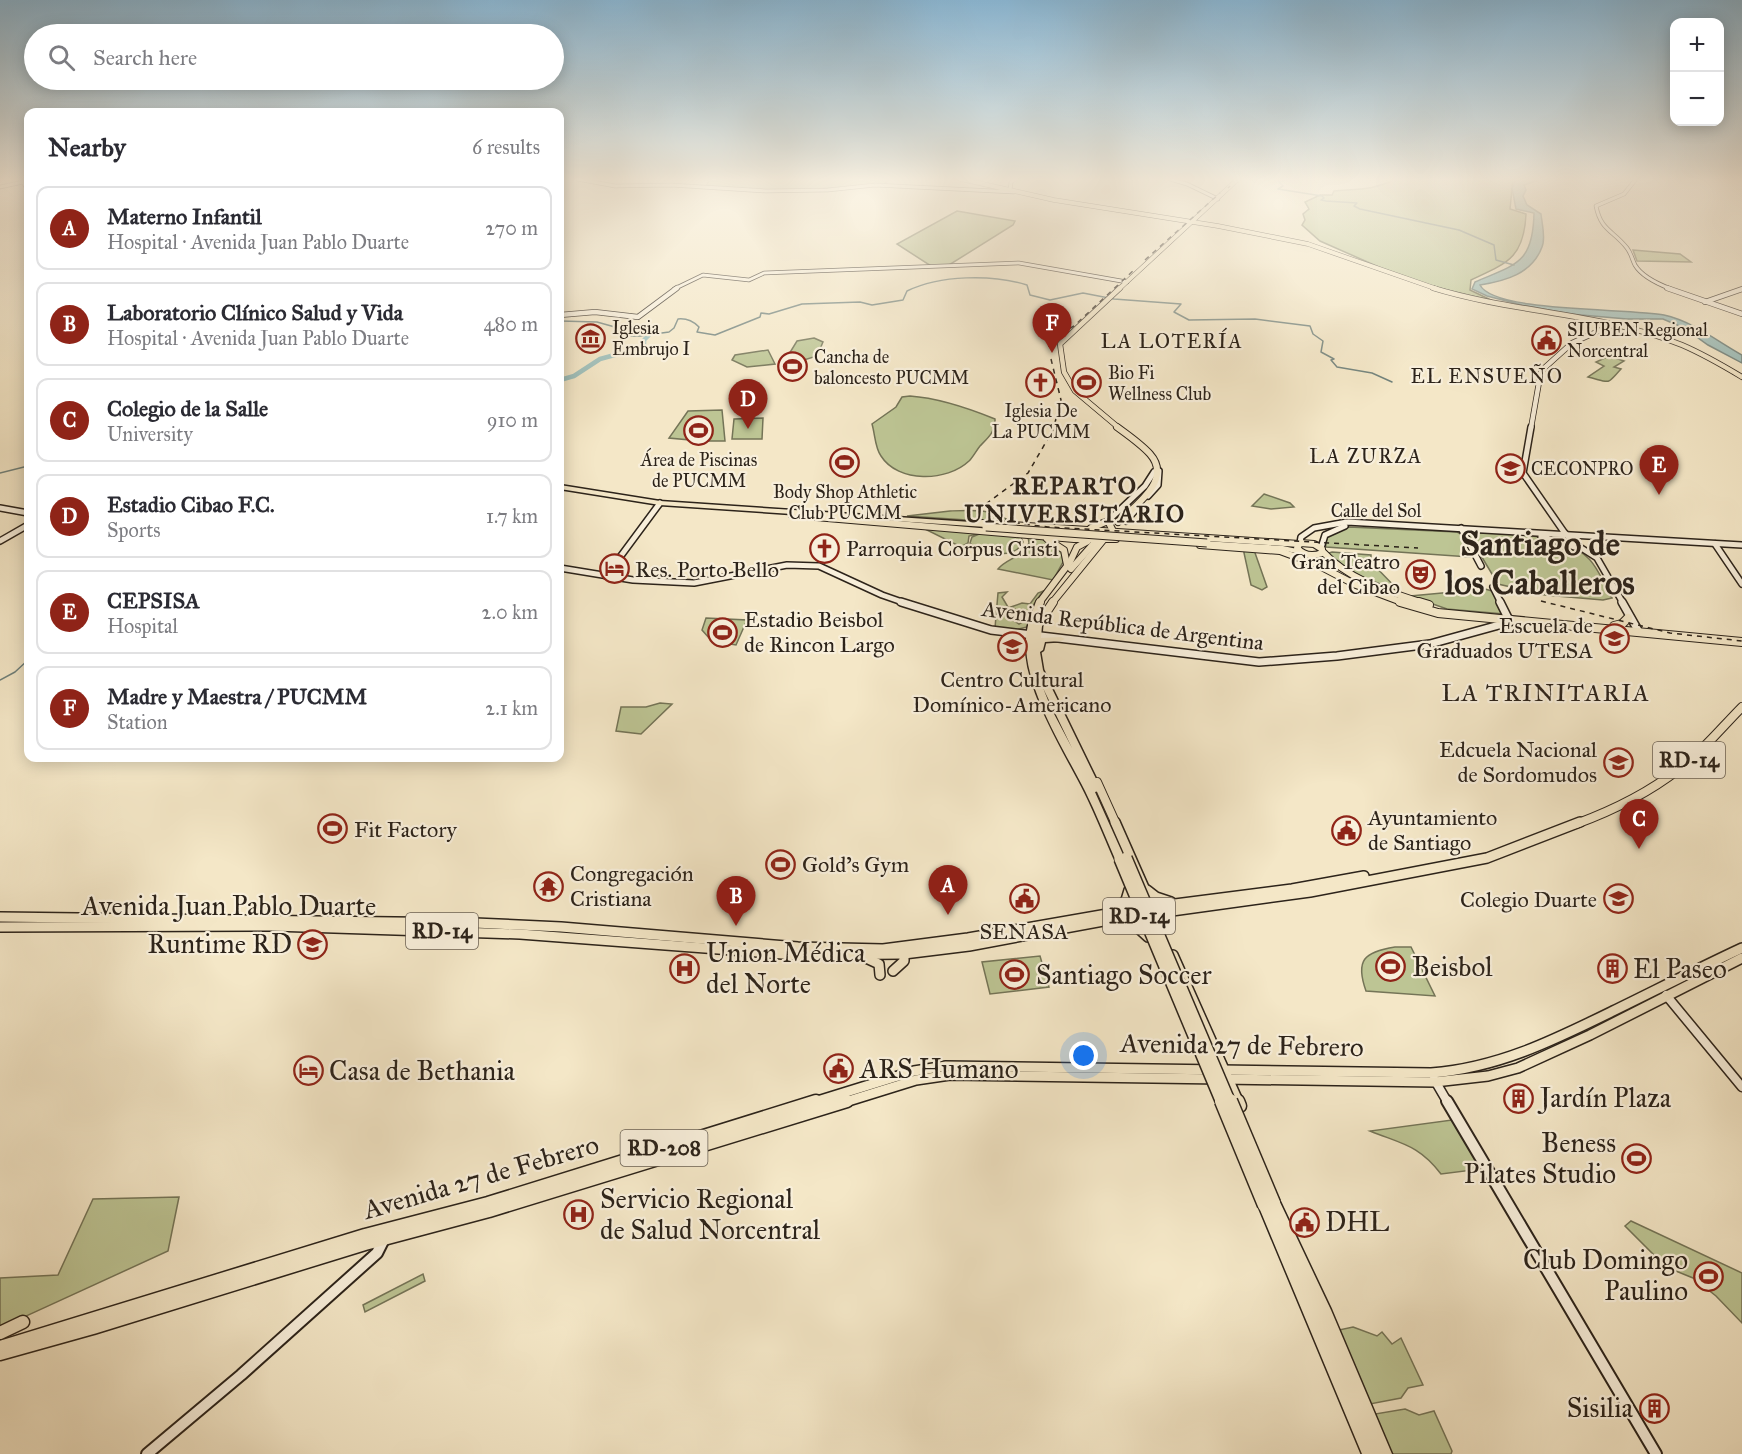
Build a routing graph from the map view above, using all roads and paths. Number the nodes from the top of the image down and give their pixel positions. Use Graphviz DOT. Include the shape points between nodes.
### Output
graph roads {
  1 [pos="1163,247"];
  2 [pos="1315,247"];
  3 [pos="1626,247"];
  4 [pos="1125,282"];
  5 [pos="1742,289"];
  6 [pos="1704,302"];
  7 [pos="1742,314"];
  8 [pos="564,315"];
  9 [pos="1612,325"];
  10 [pos="1742,377"];
  11 [pos="1157,472"];
  12 [pos="564,490"];
  13 [pos="564,490"];
  14 [pos="658,505"];
  15 [pos="0,508"];
  16 [pos="24,512"];
  17 [pos="816,514"];
  18 [pos="792,515"];
  19 [pos="1126,521"];
  20 [pos="877,524"];
  21 [pos="901,525"];
  22 [pos="1112,525"];
  23 [pos="1386,525"];
  24 [pos="986,526"];
  25 [pos="24,528"];
  26 [pos="1462,530"];
  27 [pos="1079,531"];
  28 [pos="996,532"];
  29 [pos="1004,532"];
  30 [pos="1017,533"];
  31 [pos="1141,534"];
  32 [pos="1533,534"];
  33 [pos="1565,534"];
  34 [pos="1122,537"];
  35 [pos="1098,538"];
  36 [pos="1066,539"];
  37 [pos="0,541"];
  38 [pos="1248,544"];
  39 [pos="1715,544"];
  40 [pos="1742,545"];
  41 [pos="1299,547"];
  42 [pos="1574,547"];
  43 [pos="1280,548"];
  44 [pos="1322,549"];
  45 [pos="1315,564"];
  46 [pos="1067,566"];
  47 [pos="1481,566"];
  48 [pos="564,569"];
  49 [pos="606,576"];
  50 [pos="1742,584"];
  51 [pos="1493,587"];
  52 [pos="1628,618"];
  53 [pos="1509,619"];
  54 [pos="1035,625"];
  55 [pos="1614,626"];
  56 [pos="1637,630"];
  57 [pos="1033,636"];
  58 [pos="1060,639"];
  59 [pos="1742,641"];
  60 [pos="1037,660"];
  61 [pos="1742,707"];
  62 [pos="1081,765"];
  63 [pos="1145,887"];
  64 [pos="1128,890"];
  65 [pos="1173,907"];
  66 [pos="1154,910"];
  67 [pos="1137,912"];
  68 [pos="1114,916"];
  69 [pos="0,917"];
  70 [pos="0,927"];
  71 [pos="1162,928"];
  72 [pos="1148,937"];
  73 [pos="1742,948"];
  74 [pos="903,951"];
  75 [pos="1742,958"];
  76 [pos="881,961"];
  77 [pos="893,971"];
  78 [pos="1666,995"];
  79 [pos="1205,1074"];
  80 [pos="1226,1074"];
  81 [pos="1433,1078"];
  82 [pos="1742,1087"];
  83 [pos="384,1234"];
  84 [pos="1319,1316"];
  85 [pos="23,1322"];
  86 [pos="0,1334"];
  87 [pos="0,1347"];
  88 [pos="0,1354"];
  89 [pos="147,1454"];
  90 [pos="1370,1454"];
  91 [pos="1384,1454"];
  92 [pos="1656,1454"];
  1 -- 4 [label="main road"];
  2 -- 9 [label="main road" via="1450,294 1507,308"];
  3 -- 6 [label="main road" via="1638,270 1686,297"];
  4 -- 8 [label="main road" via="1020,264 764,273 749,280 703,275 675,289 638,317 595,312"];
  4 -- 11 [label="main road" via="1056,342 1060,371 1076,397 1145,454"];
  5 -- 6 [label="main road"];
  6 -- 7 [label="main road"];
  9 -- 10 [label="main road" via="1693,350"];
  9 -- 33 [label="main road" via="1572,343 1541,370 1523,475"];
  11 -- 19 [label="main road" via="1157,488"];
  11 -- 22 [label="main road"];
  11 -- 22 [label="main road"];
  12 -- 14 [label="highway"];
  13 -- 14 [label="highway" via="607,501"];
  14 -- 17 [label="highway"];
  14 -- 18 [label="highway"];
  14 -- 49 [label="main road"];
  15 -- 16 [label="main road"];
  17 -- 24 [label="highway"];
  17 -- 27 [label="main road"];
  18 -- 21 [label="main road"];
  18 -- 24 [label="highway"];
  19 -- 22 [label="main road"];
  19 -- 31 [label="main road" via="1127,527"];
  20 -- 21 [label="main road"];
  21 -- 29 [label="main road"];
  22 -- 27 [label="main road"];
  22 -- 31 [label="main road"];
  22 -- 34 [label="main road"];
  22 -- 35 [label="main road"];
  23 -- 26 [label="main road, Calle del Sol"];
  23 -- 41 [label="main road, Calle del Sol" via="1328,524 1308,531 1301,537"];
  23 -- 44 [label="main road, Calle del Sol" via="1338,527 1325,534"];
  24 -- 43 [label="highway, bridge"];
  25 -- 37 [label="main road"];
  26 -- 32 [label="main road, Calle del Sol"];
  26 -- 33 [label="main road, Calle del Sol"];
  26 -- 47 [label="main road"];
  27 -- 35 [label="main road"];
  27 -- 36 [label="main road"];
  28 -- 29 [label="main road"];
  29 -- 30 [label="main road"];
  30 -- 36 [label="main road"];
  30 -- 46 [label="main road" via="1040,536 1057,544 1064,550"];
  31 -- 34 [label="main road"];
  31 -- 38 [label="main road"];
  32 -- 33 [label="main road, Calle del Sol"];
  32 -- 42 [label="main road"];
  33 -- 39 [label="main road, Calle del Sol"];
  33 -- 42 [label="main road"];
  33 -- 56 [label="main road" via="1597,558"];
  34 -- 35 [label="main road"];
  34 -- 38 [label="main road"];
  35 -- 36 [label="main road"];
  35 -- 46 [label="main road" via="1077,547"];
  35 -- 54 [label="main road"];
  38 -- 41 [label="main road"];
  38 -- 43 [label="main road"];
  39 -- 40 [label="main road, Calle del Sol"];
  39 -- 50 [label="main road"];
  41 -- 43 [label="highway"];
  41 -- 44 [label="main road" via="1311,543"];
  41 -- 44 [label="main road" via="1314,556"];
  41 -- 45 [label="main road"];
  42 -- 52 [label="main road" via="1593,558"];
  43 -- 45 [label="main road"];
  44 -- 53 [label="main road" via="1346,573 1418,602"];
  45 -- 53 [label="main road" via="1349,581 1429,610"];
  46 -- 54 [label="main road" via="1041,598"];
  48 -- 49 [label="main road, Avenida República de Argentina"];
  49 -- 57 [label="main road, Avenida República de Argentina" via="694,583 787,565 819,566 882,595 946,617"];
  51 -- 53 [label="main road"];
  52 -- 55 [label="main road"];
  52 -- 56 [label="main road"];
  53 -- 55 [label="main road"];
  53 -- 56 [label="main road"];
  53 -- 58 [label="main road, Avenida República de Argentina" via="1430,644 1269,662"];
  54 -- 57 [label="highway"];
  55 -- 56 [label="main road"];
  56 -- 59 [label="main road"];
  57 -- 58 [label="main road, Avenida República de Argentina"];
  57 -- 60 [label="highway"];
  57 -- 62 [label="highway" via="1030,656 1034,674"];
  58 -- 60 [label="highway" via="1041,641"];
  60 -- 62 [label="highway"];
  61 -- 65 [label="main road, Avenida Juan Pablo Duarte / RD-14" via="1677,771 1646,793 1620,807 1487,858 1310,892"];
  62 -- 63 [label="main road" via="1102,792"];
  62 -- 64 [label="main road"];
  62 -- 84 [label="highway, bridge"];
  63 -- 65 [label="main road"];
  63 -- 66 [label="main road"];
  64 -- 67 [label="main road"];
  64 -- 68 [label="main road"];
  65 -- 66 [label="main road, Avenida Juan Pablo Duarte / RD-14"];
  65 -- 71 [label="main road"];
  66 -- 67 [label="main road, Avenida Juan Pablo Duarte / RD-14"];
  66 -- 71 [label="main road"];
  67 -- 68 [label="main road, Avenida Juan Pablo Duarte / RD-14"];
  67 -- 72 [label="main road"];
  68 -- 72 [label="main road"];
  68 -- 74 [label="main road, Avenida Juan Pablo Duarte / RD-14" via="969,946"];
  69 -- 76 [label="main road, Avenida Juan Pablo Duarte / RD-14" via="561,927 828,949"];
  70 -- 76 [label="main road, Avenida Juan Pablo Duarte / RD-14" via="263,926 510,933 796,955 861,956"];
  71 -- 80 [label="main road"];
  72 -- 79 [label="main road"];
  73 -- 81 [label="main road, Avenida 27 de Febrero" via="1543,1046"];
  74 -- 76 [label="main road, Avenida Juan Pablo Duarte / RD-14"];
  74 -- 77 [label="main road" via="904,961"];
  75 -- 78 [label="main road, Avenida 27 de Febrero"];
  78 -- 81 [label="main road, Avenida 27 de Febrero" via="1518,1068 1488,1076"];
  78 -- 82 [label="main road"];
  79 -- 80 [label="main road, Avenida 27 de Febrero"];
  79 -- 83 [label="main road, Avenida 27 de Febrero / RD-208" via="1033,1070 950,1075 909,1082 489,1211"];
  79 -- 84 [label="main road" via="1261,1209"];
  80 -- 81 [label="main road, Avenida 27 de Febrero"];
  80 -- 84 [label="main road" via="1304,1256"];
  81 -- 92 [label="main road"];
  83 -- 87 [label="main road, Avenida 27 de Febrero / RD-208"];
  83 -- 88 [label="main road, Avenida 27 de Febrero / RD-208"];
  83 -- 89 [label="main road" via="377,1253"];
  84 -- 90 [label="highway"];
  84 -- 91 [label="highway"];
  85 -- 86 [label="main road"];
}
